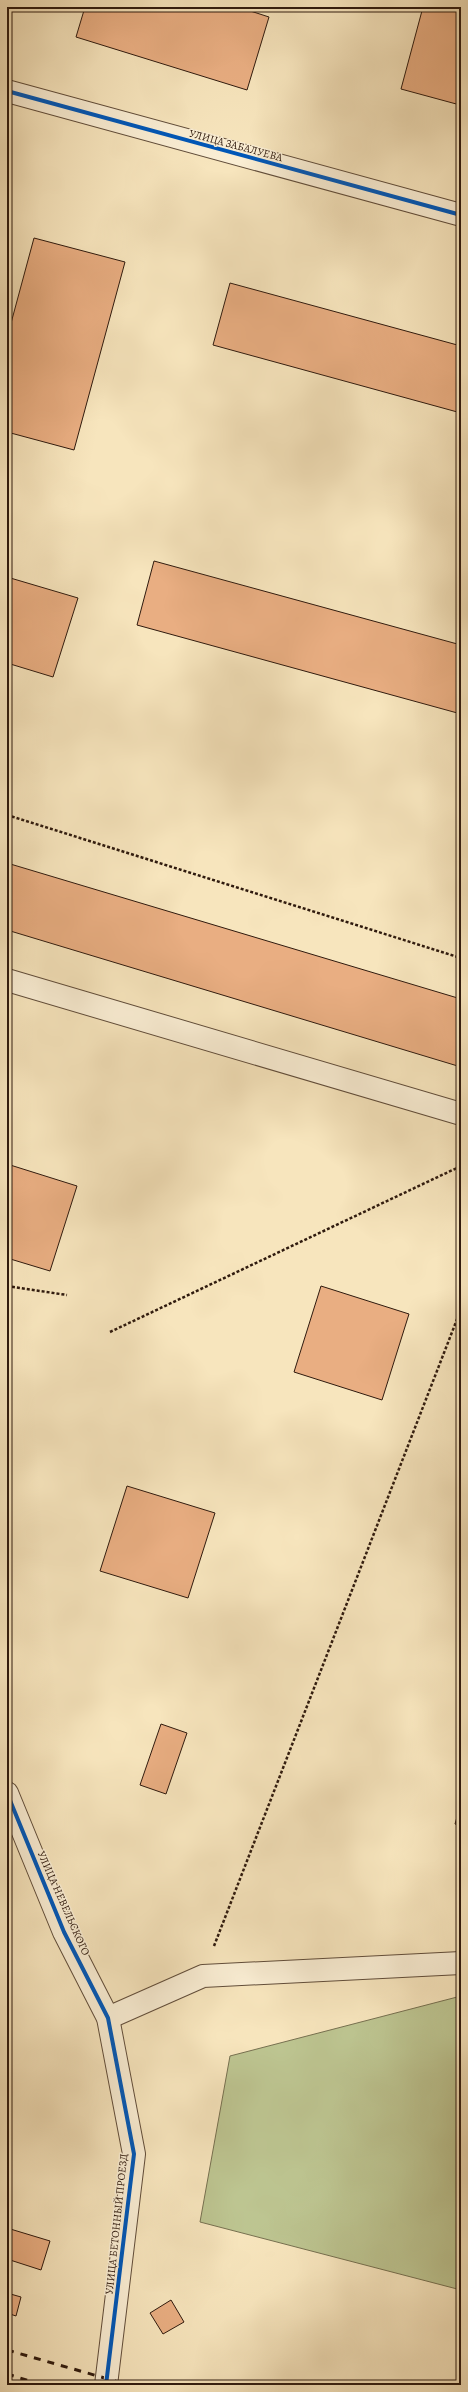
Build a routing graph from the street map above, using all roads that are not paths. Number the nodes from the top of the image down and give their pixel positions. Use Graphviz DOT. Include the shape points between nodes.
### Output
graph roads {
  1 [pos="7,91"];
  2 [pos="461,215"];
  3 [pos="7,980"];
  4 [pos="461,1114"];
  5 [pos="7,1793"];
  6 [pos="461,1963"];
  7 [pos="108,2018"];
  8 [pos="106,2385"];
  1 -- 2 [label="street, УЛИЦА ЗАБАЛУЕВА"];
  3 -- 4 [label="street"];
  5 -- 7 [label="street, УЛИЦА НЕВЕЛЬСКОГО" via="64,1932"];
  6 -- 7 [label="street" via="203,1976"];
  7 -- 8 [label="street, УЛИЦА БЕТОННЫЙ ПРОЕЗД" via="134,2154"];
}
